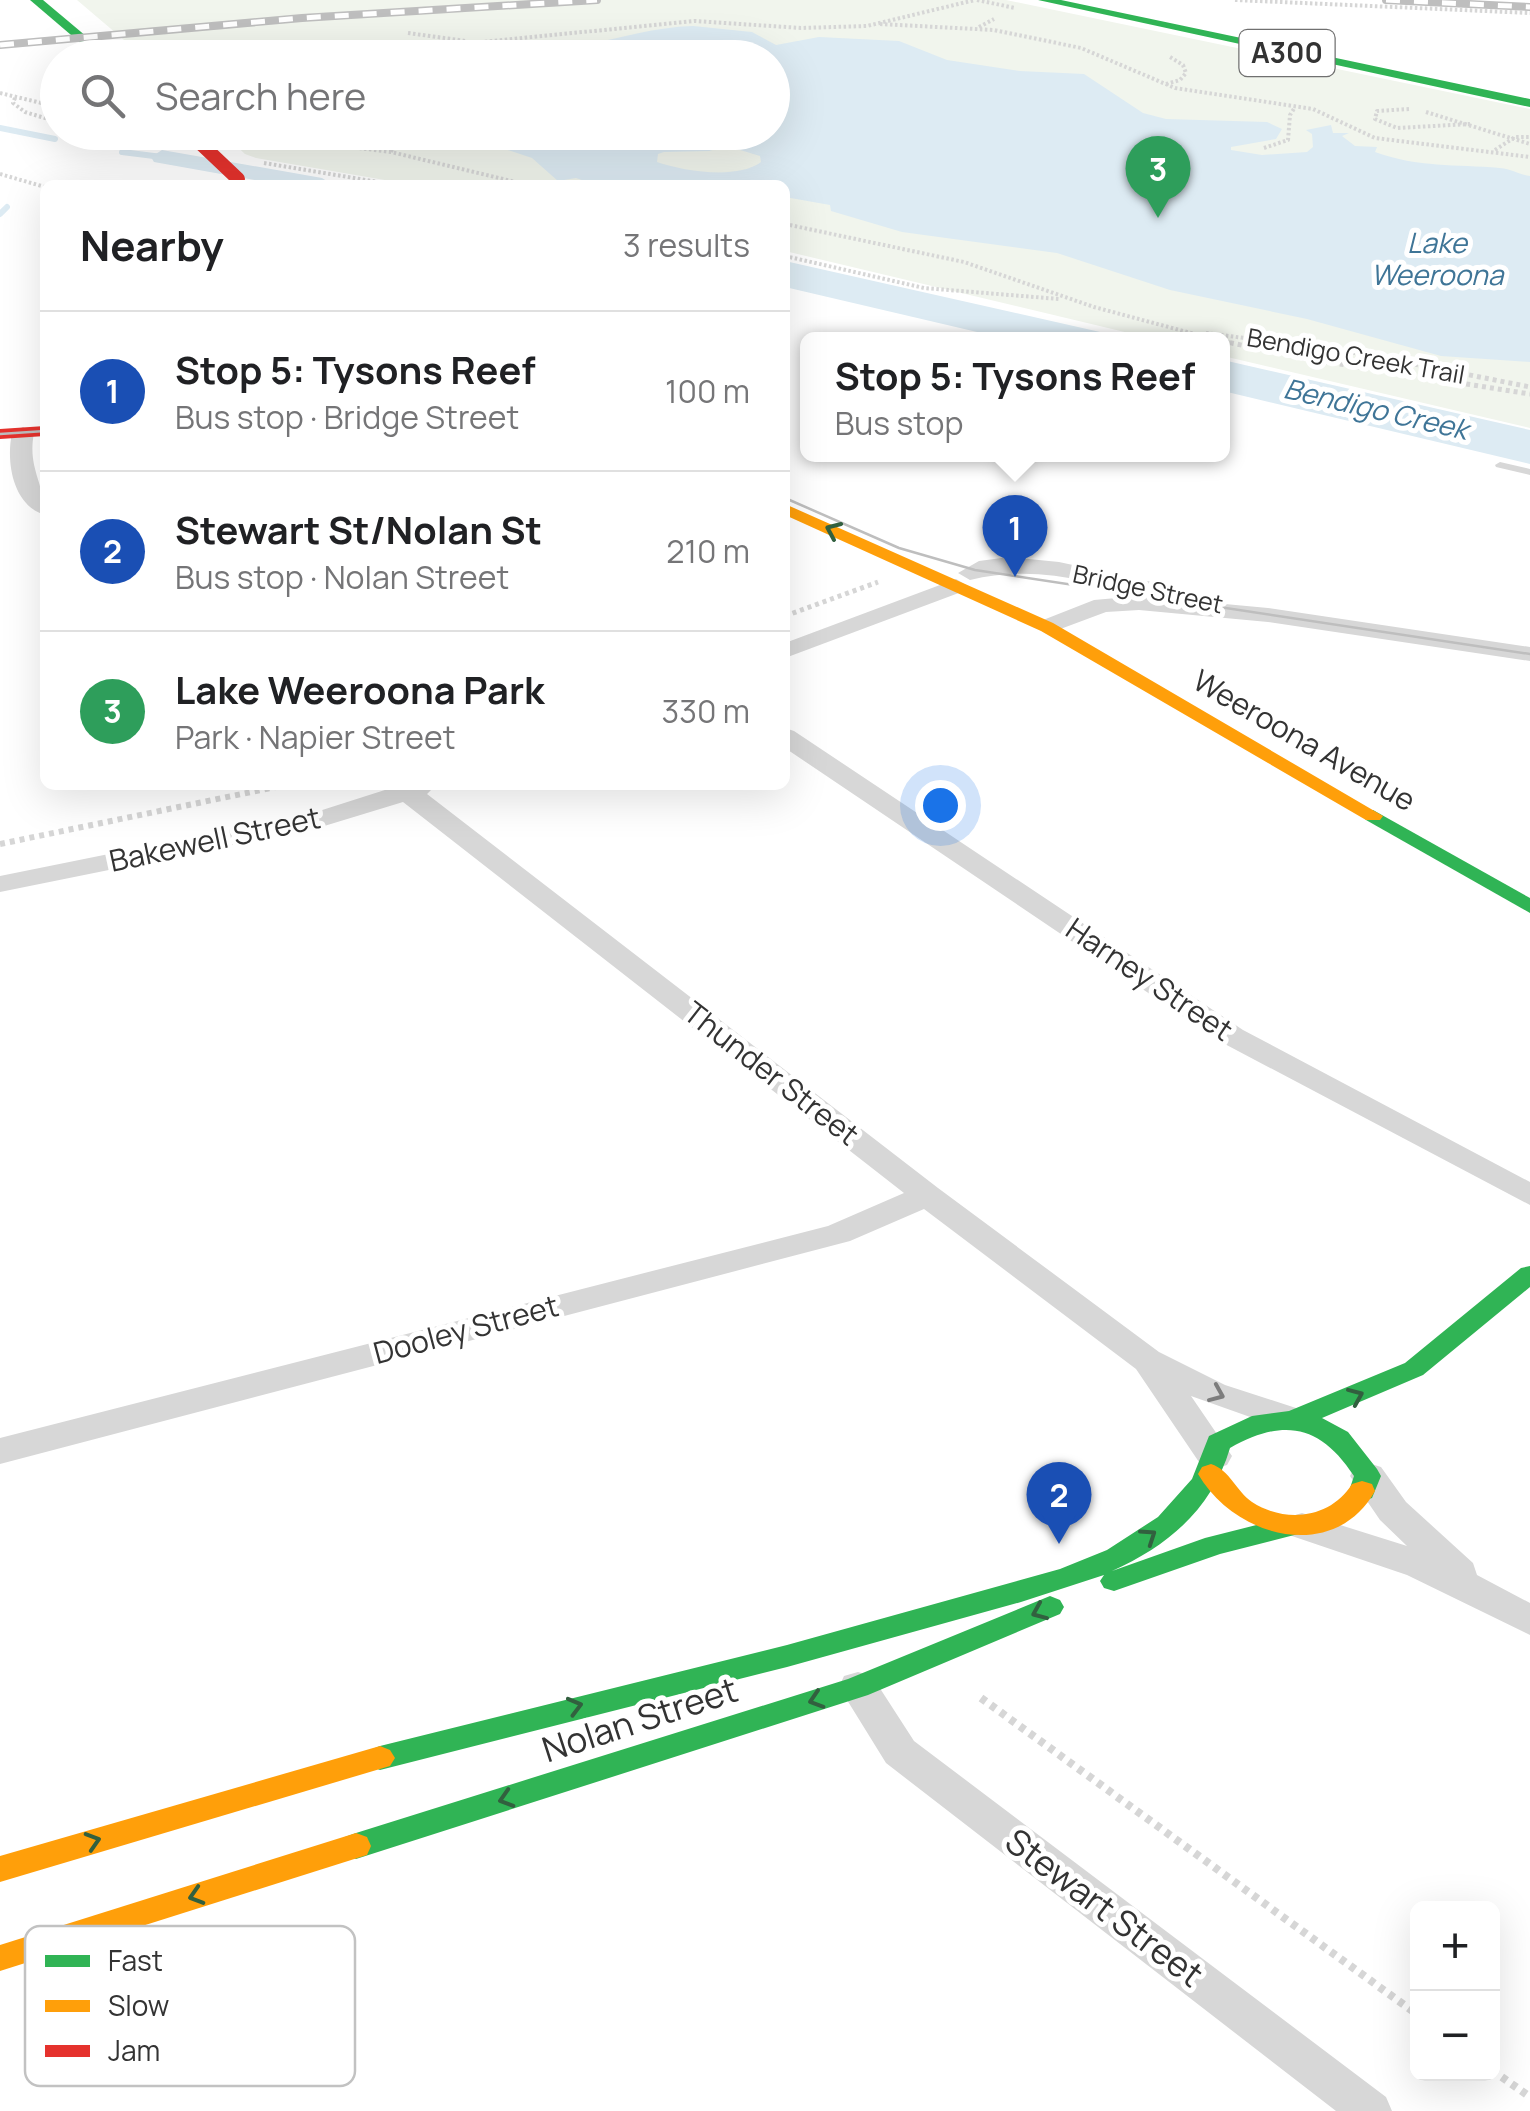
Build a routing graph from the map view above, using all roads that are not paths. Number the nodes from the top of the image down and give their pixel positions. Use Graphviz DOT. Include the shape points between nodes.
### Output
graph roads {
  1 [pos="24,0"];
  2 [pos="36,0"];
  3 [pos="1046,0"];
  4 [pos="59,40"];
  5 [pos="84,40"];
  6 [pos="1530,100"];
  7 [pos="208,150"];
  8 [pos="239,180"];
  9 [pos="23,433"];
  10 [pos="1500,465"];
  11 [pos="1530,472"];
  12 [pos="790,490"];
  13 [pos="40,503"];
  14 [pos="790,511"];
  15 [pos="963,580"];
  16 [pos="1268,616"];
  17 [pos="1047,626"];
  18 [pos="790,648"];
  19 [pos="1530,654"];
  20 [pos="790,739"];
  21 [pos="405,790"];
  22 [pos="414,790"];
  23 [pos="0,884"];
  24 [pos="1530,908"];
  25 [pos="927,1195"];
  26 [pos="1530,1195"];
  27 [pos="1530,1274"];
  28 [pos="1147,1360"];
  29 [pos="1414,1368"];
  30 [pos="1398,1397"];
  31 [pos="1292,1419"];
  32 [pos="0,1451"];
  33 [pos="1368,1460"];
  34 [pos="1212,1465"];
  35 [pos="1297,1526"];
  36 [pos="1476,1588"];
  37 [pos="1530,1621"];
  38 [pos="845,1664"];
  39 [pos="0,1869"];
  40 [pos="92,1926"];
  41 [pos="25,1949"];
  42 [pos="0,1958"];
  43 [pos="1370,2111"];
  1 -- 4 [label="main road"];
  2 -- 5 [label="main road"];
  3 -- 6 [label="main road, A300"];
  7 -- 8 [label="main road, bridge"];
  9 -- 13 [label="street" via="20,470"];
  10 -- 11 [label="lane"];
  12 -- 15 [label="main road, Weeroona Avenue"];
  15 -- 14 [label="main road, Weeroona Avenue, one-way"];
  15 -- 16 [label="street, Bridge Street" via="993,563 1026,564"];
  15 -- 17 [label="main road, Weeroona Avenue"];
  15 -- 18 [label="street"];
  16 -- 17 [label="street, Bridge Street" via="1119,603"];
  16 -- 19 [label="street, Bridge Street"];
  17 -- 24 [label="main road, Weeroona Avenue"];
  20 -- 26 [label="street, Harney Street" via="1232,1036"];
  21 -- 23 [label="street, Bakewell Street" via="321,819"];
  22 -- 25 [label="street, Thunder Street"];
  25 -- 28 [label="street, Thunder Street"];
  25 -- 32 [label="street, Dooley Street" via="839,1234"];
  27 -- 29 [label="main road"];
  28 -- 31 [label="street, Thunder Street, one-way" via="1213,1393"];
  28 -- 34 [label="street, Thunder Street"];
  29 -- 30 [label="main road"];
  31 -- 29 [label="main road, one-way"];
  31 -- 33 [label="main road" via="1338,1434"];
  31 -- 34 [label="main road" via="1246,1425 1218,1443"];
  33 -- 35 [label="main road" via="1358,1504 1329,1521"];
  33 -- 36 [label="street" via="1393,1511"];
  34 -- 35 [label="main road" via="1244,1510"];
  38 -- 34 [label="main road, Nolan Street, one-way" via="1118,1556 1174,1519 1200,1492"];
  35 -- 36 [label="street" via="1398,1554"];
  35 -- 38 [label="main road, Nolan Street, one-way"];
  36 -- 37 [label="street"];
  39 -- 38 [label="main road, Nolan Street, one-way" via="292,1781"];
  38 -- 40 [label="main road, Nolan Street, one-way"];
  38 -- 43 [label="street, Stewart Street" via="900,1752"];
  41 -- 42 [label="main road, Nolan Street, one-way"];
}
